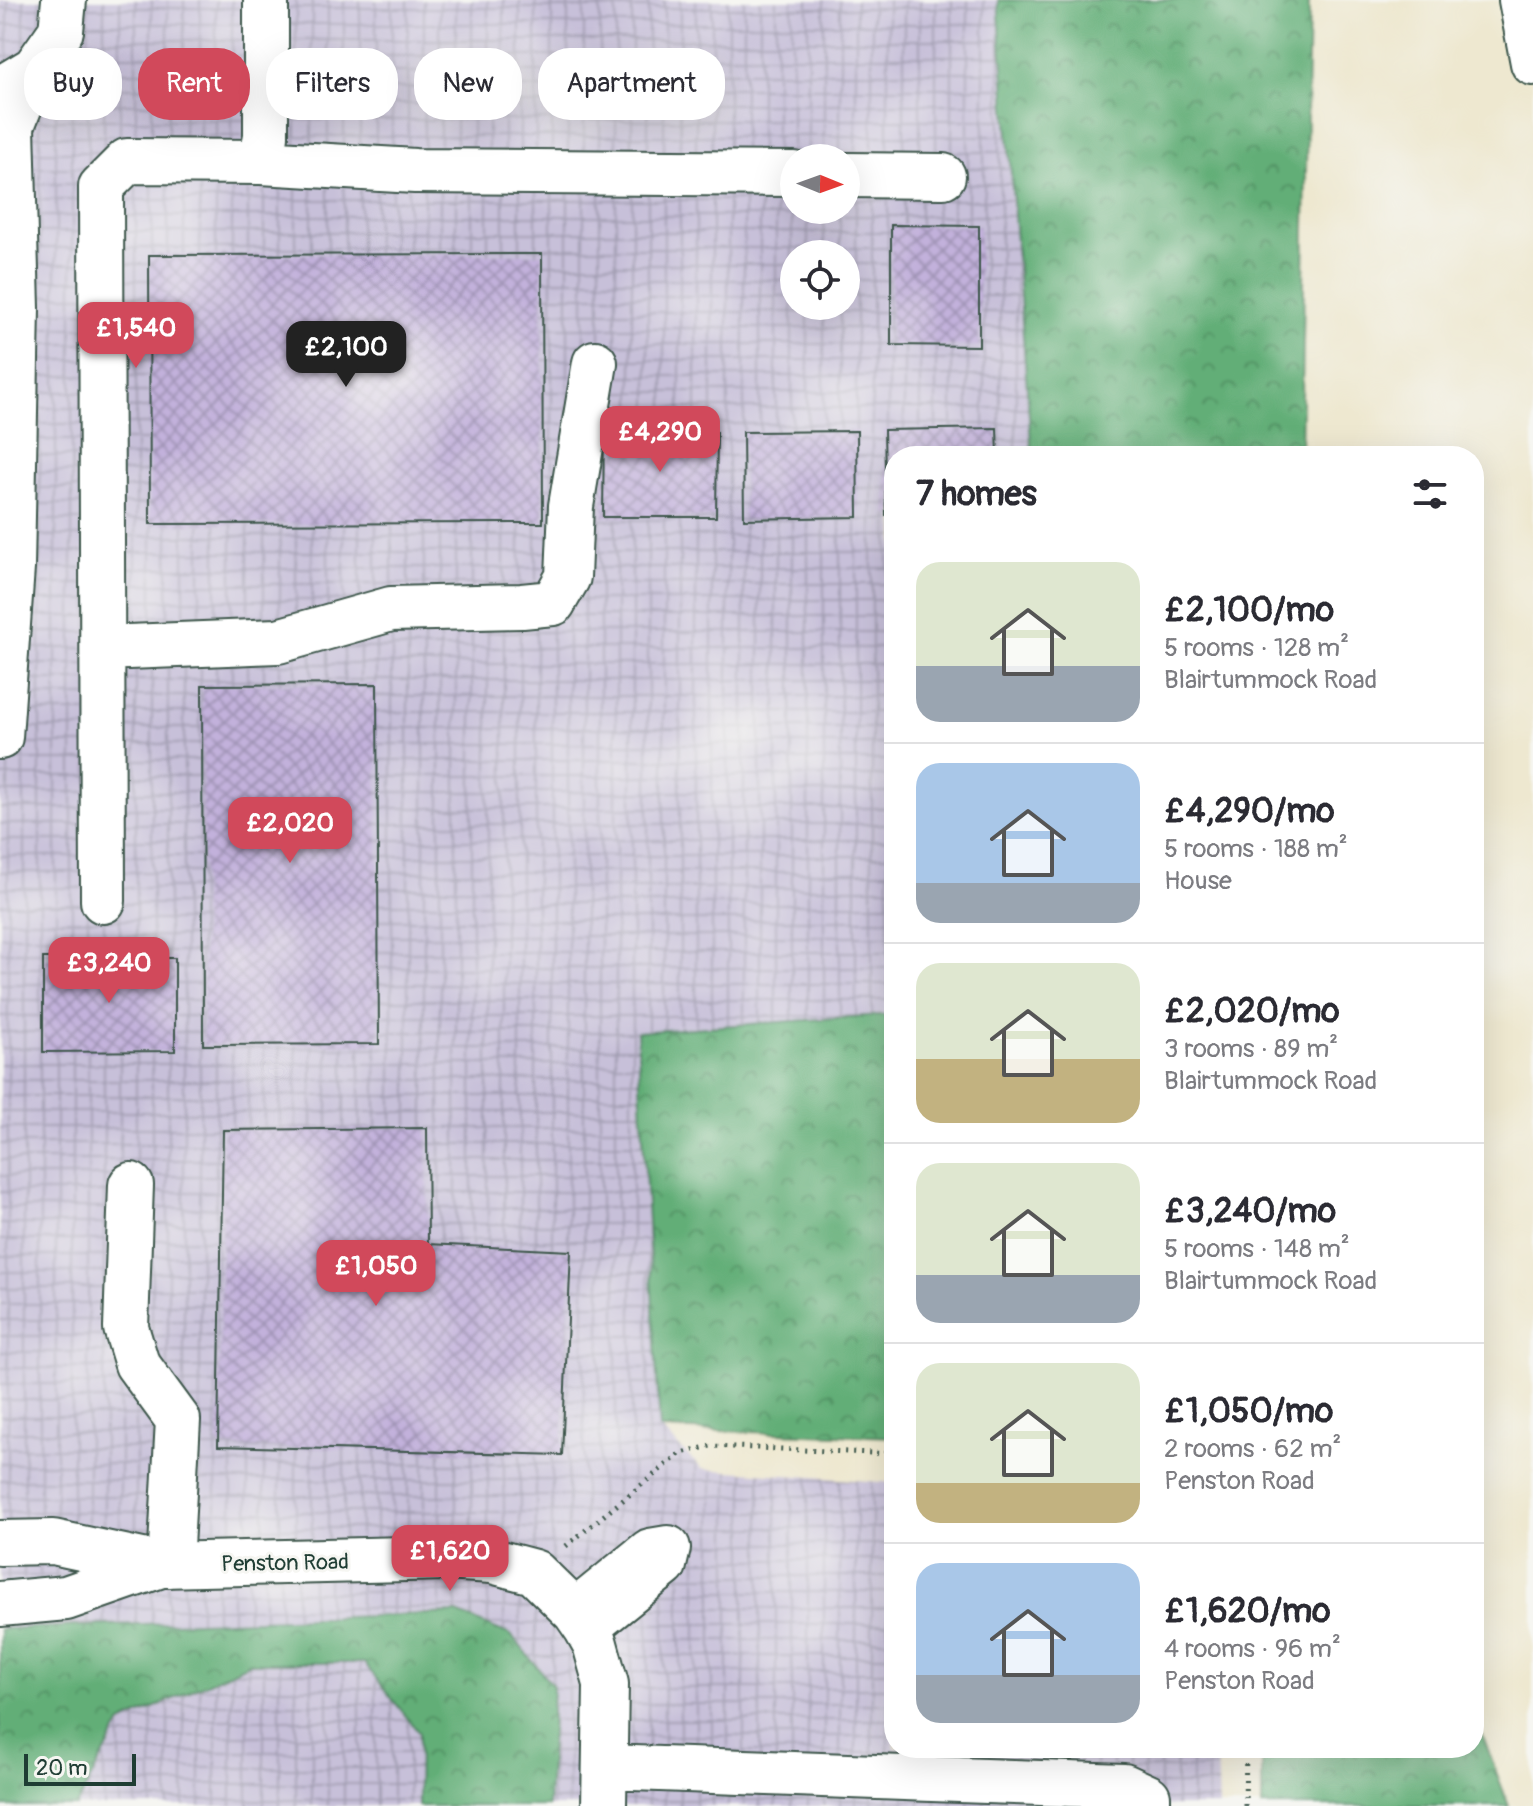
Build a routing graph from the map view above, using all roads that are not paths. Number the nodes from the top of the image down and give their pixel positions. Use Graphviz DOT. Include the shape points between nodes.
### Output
graph roads {
  1 [pos="64,0"];
  2 [pos="266,0"];
  3 [pos="1521,0"];
  4 [pos="1533,63"];
  5 [pos="17,77"];
  6 [pos="261,162"];
  7 [pos="780,174"];
  8 [pos="860,175"];
  9 [pos="943,176"];
  10 [pos="595,363"];
  11 [pos="103,648"];
  12 [pos="0,737"];
  13 [pos="103,901"];
  14 [pos="131,1185"];
  15 [pos="0,1508"];
  16 [pos="53,1542"];
  17 [pos="0,1543"];
  18 [pos="165,1565"];
  19 [pos="0,1604"];
  20 [pos="605,1786"];
  21 [pos="1148,1806"];
  1 -- 5 [label="main road" via="61,31"];
  2 -- 6 [label="main road" via="266,136"];
  3 -- 4 [label="main road"];
  5 -- 12 [label="main road" via="12,126 17,308 12,568"];
  6 -- 7 [label="main road" via="415,171"];
  6 -- 11 [label="main road" via="127,161 101,187"];
  8 -- 9 [label="main road"];
  10 -- 11 [label="main road" via="571,506 568,577 553,603 391,609 278,641"];
  11 -- 13 [label="main road"];
  14 -- 18 [label="main road" via="126,1328 137,1364 178,1420"];
  15 -- 16 [label="main road" via="26,1530"];
  16 -- 17 [label="main road, Penston Road"];
  16 -- 18 [label="main road, Penston Road"];
  18 -- 19 [label="main road, Penston Road" via="66,1598"];
  18 -- 20 [label="main road, Penston Road" via="446,1558 492,1561 534,1572 580,1620 595,1644 606,1684"];
  20 -- 21 [label="main road" via="1124,1786 1148,1797"];
}
